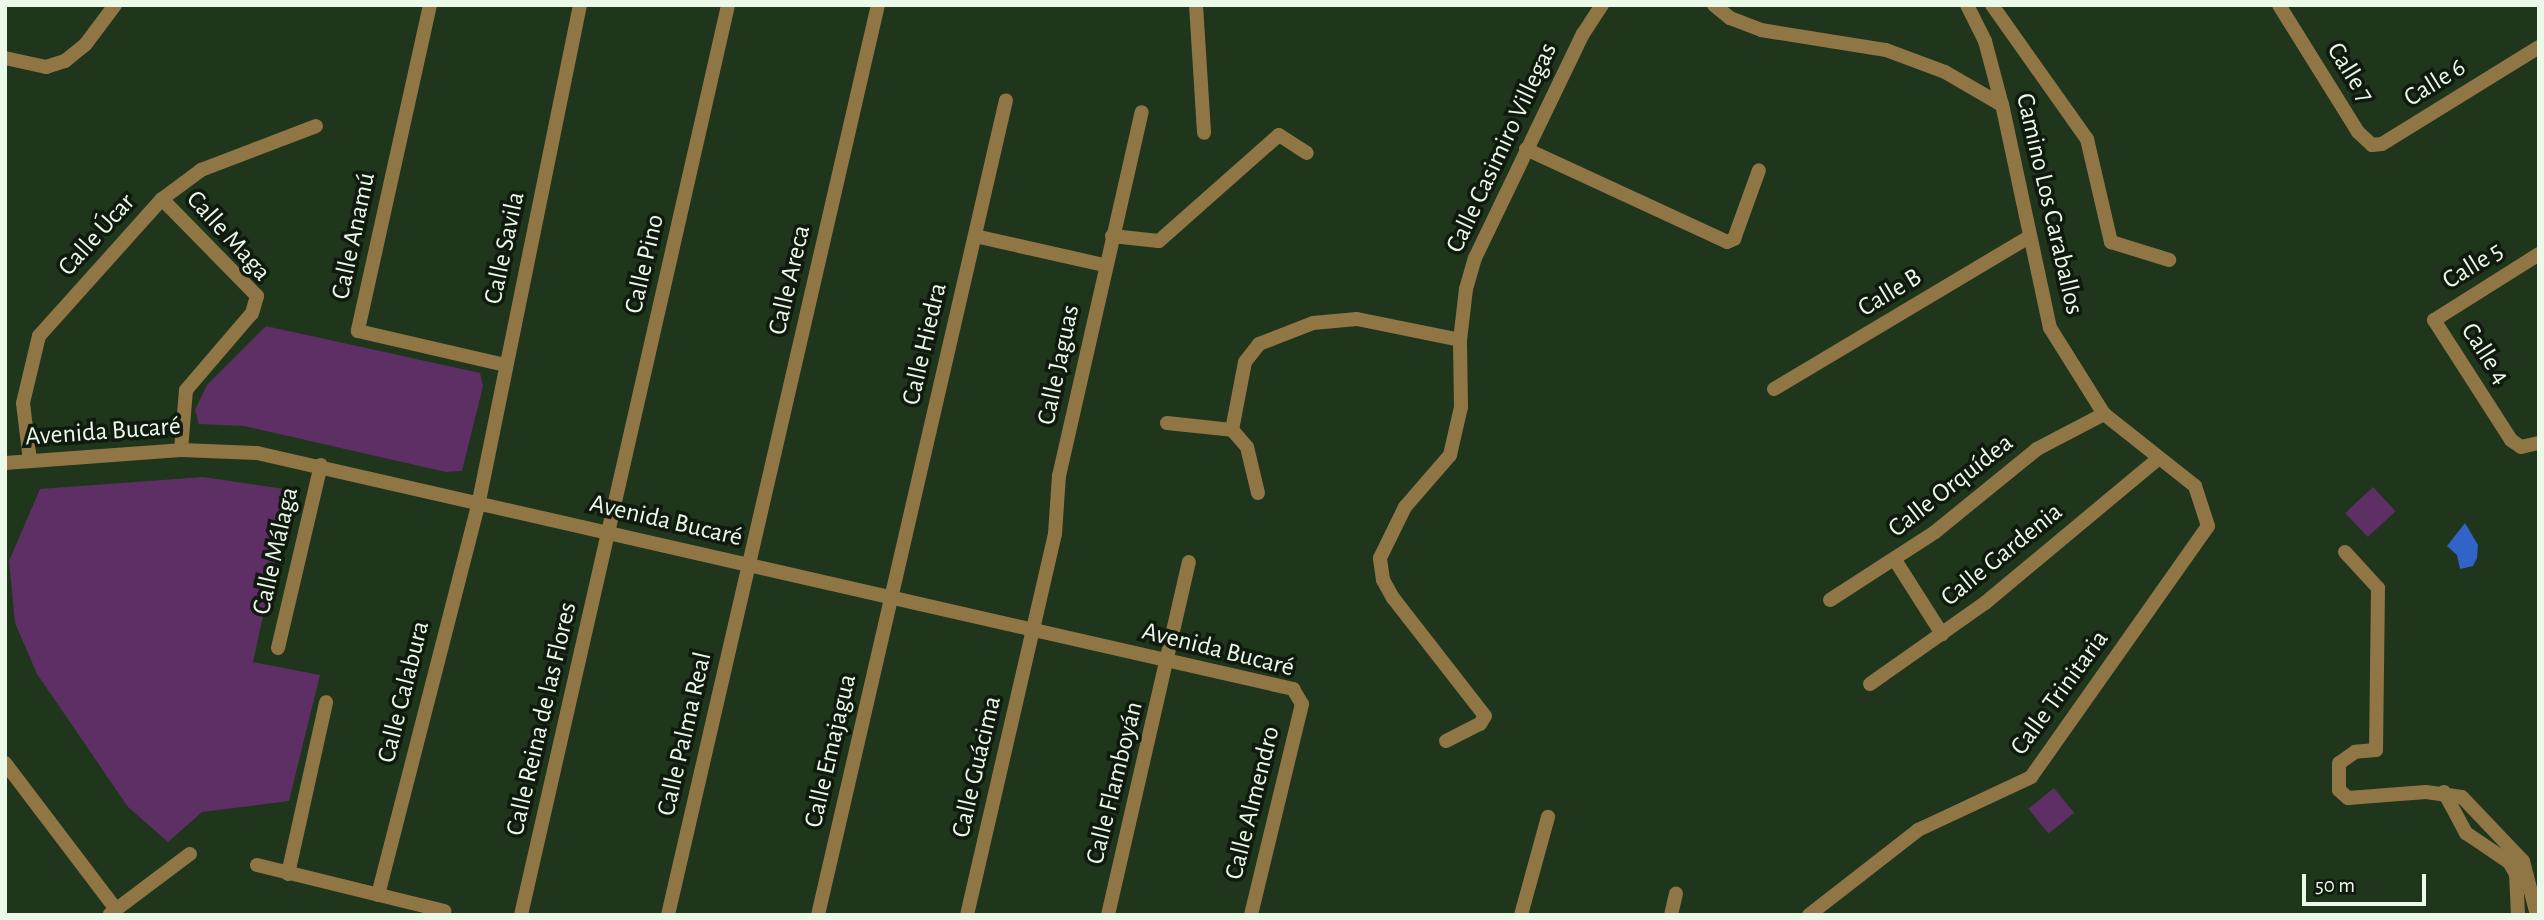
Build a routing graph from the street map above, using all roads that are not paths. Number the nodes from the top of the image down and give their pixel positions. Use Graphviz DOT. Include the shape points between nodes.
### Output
graph roads {
  1 [pos="114,5"];
  2 [pos="430,5"];
  3 [pos="580,5"];
  4 [pos="728,5"];
  5 [pos="878,5"];
  6 [pos="1196,5"];
  7 [pos="1602,5"];
  8 [pos="1714,5"];
  9 [pos="1967,5"];
  10 [pos="1992,5"];
  11 [pos="2280,6"];
  12 [pos="2539,47"];
  13 [pos="5,58"];
  14 [pos="1006,100"];
  15 [pos="2002,105"];
  16 [pos="1142,112"];
  17 [pos="316,126"];
  18 [pos="2358,132"];
  19 [pos="1204,133"];
  20 [pos="1526,149"];
  21 [pos="1307,153"];
  22 [pos="1759,170"];
  23 [pos="162,199"];
  24 [pos="975,236"];
  25 [pos="1112,236"];
  26 [pos="2029,237"];
  27 [pos="2539,254"];
  28 [pos="2169,260"];
  29 [pos="1104,265"];
  30 [pos="2434,320"];
  31 [pos="1460,340"];
  32 [pos="505,365"];
  33 [pos="1774,388"];
  34 [pos="2104,414"];
  35 [pos="1167,423"];
  36 [pos="1232,430"];
  37 [pos="2539,443"];
  38 [pos="181,450"];
  39 [pos="2159,458"];
  40 [pos="30,461"];
  41 [pos="5,463"];
  42 [pos="321,465"];
  43 [pos="1258,493"];
  44 [pos="479,501"];
  45 [pos="2208,526"];
  46 [pos="609,534"];
  47 [pos="2345,551"];
  48 [pos="1895,560"];
  49 [pos="1189,562"];
  50 [pos="750,565"];
  51 [pos="891,598"];
  52 [pos="1830,600"];
  53 [pos="1034,630"];
  54 [pos="1942,634"];
  55 [pos="278,648"];
  56 [pos="1169,664"];
  57 [pos="1870,684"];
  58 [pos="326,702"];
  59 [pos="1302,704"];
  60 [pos="1446,741"];
  61 [pos="5,763"];
  62 [pos="2444,792"];
  63 [pos="1548,817"];
  64 [pos="190,854"];
  65 [pos="257,865"];
  66 [pos="288,874"];
  67 [pos="1676,894"];
  68 [pos="377,895"];
  69 [pos="444,911"];
  70 [pos="112,912"];
  71 [pos="521,915"];
  72 [pos="668,915"];
  73 [pos="818,915"];
  74 [pos="967,915"];
  75 [pos="1108,915"];
  76 [pos="1251,915"];
  77 [pos="1521,915"];
  78 [pos="1671,915"];
  79 [pos="1809,915"];
  80 [pos="2518,915"];
  81 [pos="2537,915"];
  1 -- 13 [label="street" via="85,45 65,61 46,67"];
  2 -- 32 [label="street, Calle Anamú" via="358,331"];
  3 -- 32 [label="street, Calle Savila"];
  4 -- 46 [label="street, Calle Pino"];
  5 -- 50 [label="street, Calle Areca"];
  6 -- 19 [label="street"];
  7 -- 20 [label="street, Calle Casimiro Villegas"];
  8 -- 15 [label="street" via="1730,18 1761,30 1886,50 1945,72"];
  9 -- 15 [label="street, Camino Los Caraballos" via="1985,41"];
  10 -- 28 [label="street" via="2087,139 2111,242"];
  11 -- 18 [label="street, Calle 7"];
  12 -- 18 [label="street, Calle 6" via="2382,144 2372,145"];
  14 -- 24 [label="street, Calle Hiedra"];
  15 -- 26 [label="street, Camino Los Caraballos"];
  16 -- 25 [label="street, Calle Jaguas"];
  17 -- 23 [label="street, Calle Úcar" via="201,170"];
  20 -- 22 [label="street" via="1727,242 1734,239"];
  20 -- 31 [label="street, Calle Casimiro Villegas" via="1475,258"];
  21 -- 25 [label="street" via="1279,135 1159,241"];
  23 -- 38 [label="street, Calle Maga" via="257,296 252,313 186,390"];
  23 -- 40 [label="street, Calle Úcar" via="39,336 23,403"];
  24 -- 29 [label="street"];
  24 -- 51 [label="street, Calle Hiedra"];
  25 -- 29 [label="street, Calle Jaguas"];
  26 -- 33 [label="street, Calle B"];
  26 -- 34 [label="street, Camino Los Caraballos" via="2050,328"];
  27 -- 30 [label="street, Calle 5"];
  29 -- 53 [label="street, Calle Jaguas" via="1059,476 1055,534"];
  30 -- 37 [label="street, Calle 4" via="2511,440 2521,447"];
  31 -- 36 [label="street" via="1357,319 1313,323 1279,333 1259,344 1245,362"];
  31 -- 60 [label="street, Calle Casimiro Villegas" via="1461,407 1450,455 1405,507 1380,558 1383,580 1393,598 1485,716 1480,724"];
  32 -- 44 [label="street, Calle Savila"];
  34 -- 39 [label="street, Camino Los Caraballos"];
  34 -- 48 [label="street, Calle Orquídea" via="2037,449"];
  35 -- 36 [label="street"];
  36 -- 43 [label="street" via="1247,447"];
  38 -- 40 [label="street, Avenida Bucaré"];
  38 -- 42 [label="street, Avenida Bucaré" via="257,453"];
  39 -- 45 [label="street, Camino Los Caraballos" via="2195,486"];
  39 -- 54 [label="street, Calle Gardenia"];
  40 -- 41 [label="street, Avenida Bucaré"];
  42 -- 44 [label="street, Avenida Bucaré"];
  42 -- 55 [label="street, Calle Málaga"];
  44 -- 46 [label="street, Avenida Bucaré"];
  44 -- 68 [label="street, Calle Calabura"];
  45 -- 79 [label="street, Calle Trinitaria" via="2031,777 1910,835"];
  46 -- 50 [label="street, Avenida Bucaré"];
  46 -- 71 [label="street, Calle Reina de las Flores"];
  47 -- 62 [label="street" via="2378,588 2376,750 2356,752 2339,763 2339,790 2348,798"];
  48 -- 52 [label="street, Calle Orquídea"];
  48 -- 54 [label="street"];
  49 -- 56 [label="street, Calle Flamboyán"];
  50 -- 51 [label="street, Avenida Bucaré"];
  50 -- 72 [label="street, Calle Palma Real"];
  51 -- 53 [label="street, Avenida Bucaré"];
  51 -- 73 [label="street, Calle Emajagua"];
  53 -- 56 [label="street, Avenida Bucaré"];
  53 -- 74 [label="street, Calle Guácima"];
  54 -- 57 [label="street, Calle Gardenia"];
  56 -- 59 [label="street, Avenida Bucaré" via="1293,689"];
  56 -- 75 [label="street, Calle Flamboyán"];
  58 -- 66 [label="street"];
  59 -- 76 [label="street, Calle Almendro"];
  61 -- 70 [label="street"];
  62 -- 80 [label="street" via="2466,833 2509,862 2516,874"];
  62 -- 81 [label="street" via="2470,803 2483,823 2523,861"];
  63 -- 77 [label="street"];
  64 -- 70 [label="street"];
  65 -- 66 [label="street"];
  66 -- 68 [label="street"];
  67 -- 78 [label="street"];
  68 -- 69 [label="street"];
}
